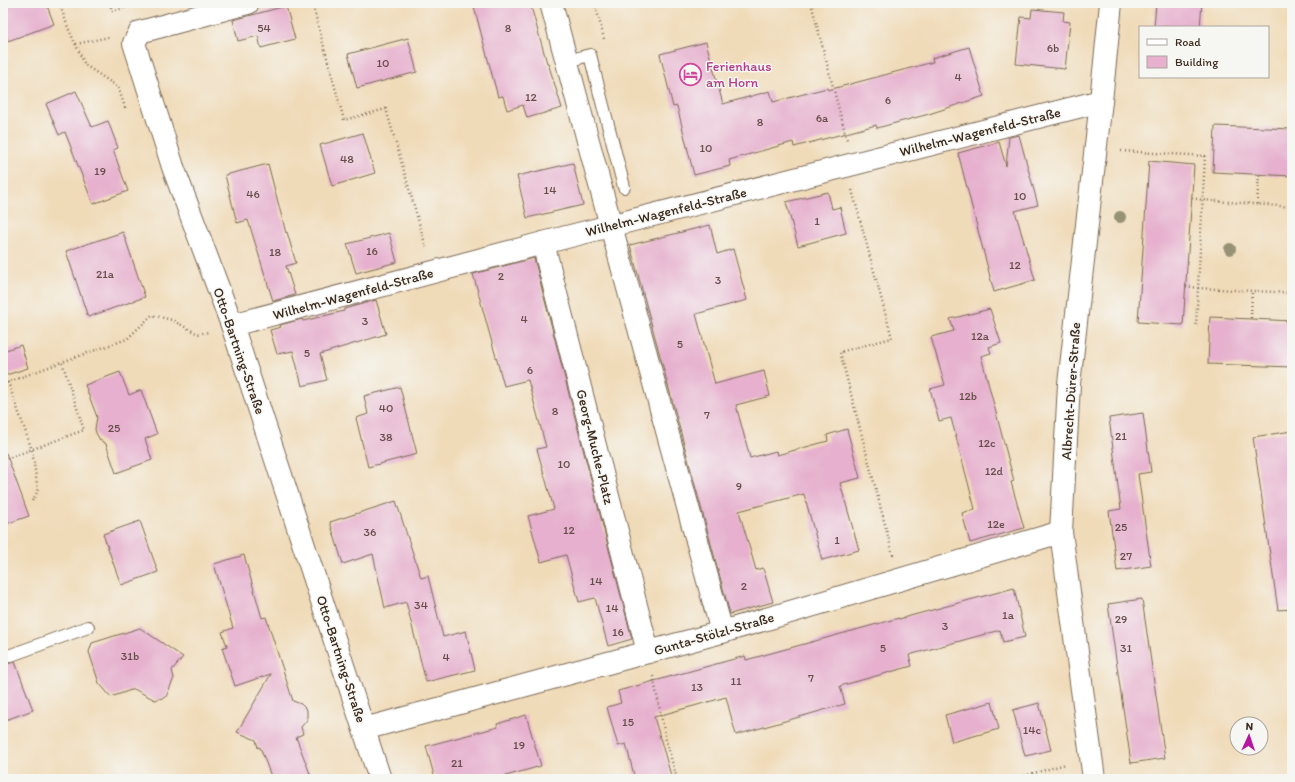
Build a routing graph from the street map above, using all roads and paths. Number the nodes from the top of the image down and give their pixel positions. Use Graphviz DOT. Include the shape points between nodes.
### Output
graph roads {
  1 [pos="59,3"];
  2 [pos="110,3"];
  3 [pos="141,3"];
  4 [pos="248,3"];
  5 [pos="312,3"];
  6 [pos="551,3"];
  7 [pos="810,3"];
  8 [pos="1110,3"];
  9 [pos="137,37"];
  10 [pos="76,44"];
  11 [pos="567,61"];
  12 [pos="1101,101"];
  13 [pos="129,116"];
  14 [pos="1095,149"];
  15 [pos="850,165"];
  16 [pos="1259,174"];
  17 [pos="624,187"];
  18 [pos="1192,198"];
  19 [pos="1203,200"];
  20 [pos="1257,204"];
  21 [pos="1292,207"];
  22 [pos="611,226"];
  23 [pos="543,243"];
  24 [pos="433,272"];
  25 [pos="1186,286"];
  26 [pos="1198,288"];
  27 [pos="1252,291"];
  28 [pos="1292,293"];
  29 [pos="1251,318"];
  30 [pos="232,325"];
  31 [pos="1196,326"];
  32 [pos="62,362"];
  33 [pos="8,382"];
  34 [pos="3,384"];
  35 [pos="32,450"];
  36 [pos="3,460"];
  37 [pos="32,501"];
  38 [pos="1062,532"];
  39 [pos="900,580"];
  40 [pos="88,627"];
  41 [pos="722,632"];
  42 [pos="648,652"];
  43 [pos="3,658"];
  44 [pos="364,729"];
  45 [pos="1091,758"];
  46 [pos="380,779"];
  47 [pos="677,779"];
  48 [pos="1013,779"];
  49 [pos="1094,779"];
  1 -- 10 [label="path"];
  2 -- 3 [label="path" via="112,11"];
  4 -- 9 [label="street" via="140,32"];
  5 -- 24 [label="path" via="344,120 386,109"];
  6 -- 11 [label="street"];
  7 -- 15 [label="path"];
  8 -- 12 [label="street, Albrecht-Dürer-Straße"];
  9 -- 10 [label="path" via="120,35"];
  9 -- 30 [label="street, Otto-Bartning-Straße" via="134,43 173,167"];
  10 -- 13 [label="path" via="85,65 118,87"];
  11 -- 17 [label="lane" via="590,55"];
  11 -- 22 [label="street"];
  12 -- 14 [label="street, Albrecht-Dürer-Straße"];
  12 -- 15 [label="street, Wilhelm-Wagenfeld-Straße"];
  14 -- 19 [label="path" via="1205,156"];
  14 -- 38 [label="street, Albrecht-Dürer-Straße" via="1069,384"];
  15 -- 22 [label="street, Wilhelm-Wagenfeld-Straße"];
  15 -- 39 [label="path" via="892,338 840,352"];
  16 -- 20 [label="path"];
  18 -- 19 [label="path"];
  19 -- 20 [label="path"];
  19 -- 26 [label="path"];
  20 -- 21 [label="path"];
  22 -- 23 [label="street, Wilhelm-Wagenfeld-Straße"];
  22 -- 41 [label="street"];
  23 -- 24 [label="street, Wilhelm-Wagenfeld-Straße"];
  23 -- 42 [label="street, Georg-Muche-Platz"];
  24 -- 30 [label="street, Wilhelm-Wagenfeld-Straße"];
  25 -- 26 [label="path"];
  26 -- 27 [label="path"];
  26 -- 31 [label="path"];
  27 -- 28 [label="path"];
  27 -- 29 [label="path"];
  30 -- 32 [label="path" via="198,334 172,320 152,315 127,339"];
  30 -- 44 [label="street, Otto-Bartning-Straße"];
  32 -- 33 [label="path"];
  32 -- 35 [label="path" via="84,430"];
  33 -- 34 [label="path"];
  33 -- 35 [label="path"];
  35 -- 36 [label="path"];
  35 -- 37 [label="path" via="38,491"];
  38 -- 39 [label="street, Gunta-Stölzl-Straße"];
  38 -- 45 [label="street, Albrecht-Dürer-Straße"];
  39 -- 41 [label="street, Gunta-Stölzl-Straße"];
  40 -- 43 [label="lane"];
  41 -- 42 [label="street, Gunta-Stölzl-Straße"];
  42 -- 44 [label="street, Gunta-Stölzl-Straße"];
  42 -- 47 [label="path" via="666,740"];
  44 -- 46 [label="street, Otto-Bartning-Straße"];
  45 -- 48 [label="path"];
  45 -- 49 [label="street, Albrecht-Dürer-Straße"];
}
